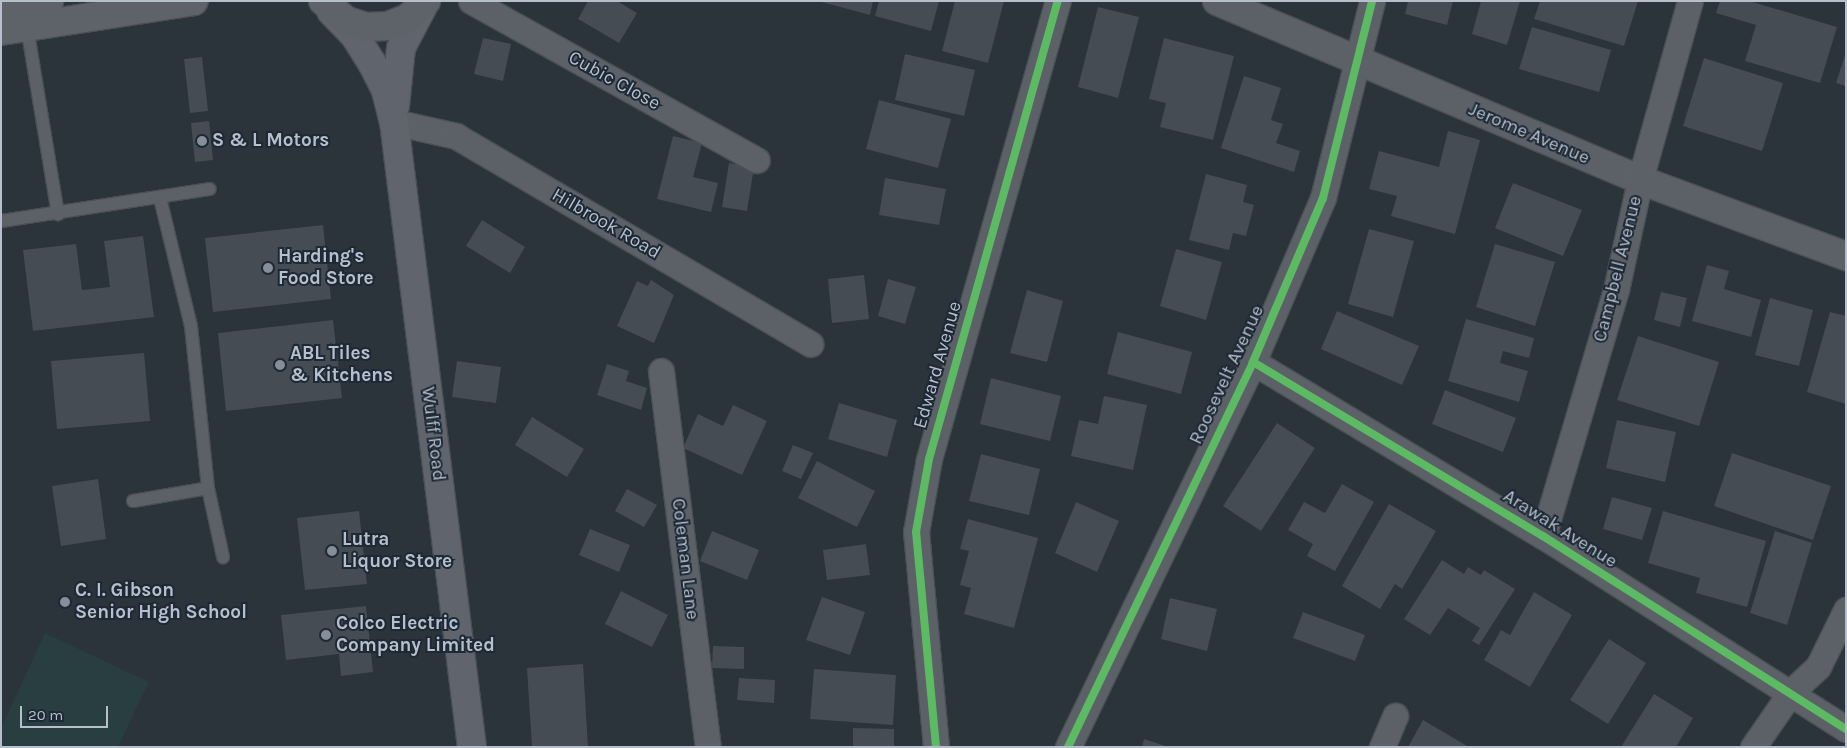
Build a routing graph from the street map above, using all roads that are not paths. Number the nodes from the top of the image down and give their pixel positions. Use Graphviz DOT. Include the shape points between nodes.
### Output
graph roads {
  1 [pos="49,1"];
  2 [pos="194,1"];
  3 [pos="471,1"];
  4 [pos="1058,1"];
  5 [pos="1216,1"];
  6 [pos="1372,1"];
  7 [pos="1690,1"];
  8 [pos="425,3"];
  9 [pos="324,4"];
  10 [pos="1,9"];
  11 [pos="14,29"];
  12 [pos="1356,61"];
  13 [pos="394,122"];
  14 [pos="757,160"];
  15 [pos="1640,180"];
  16 [pos="210,189"];
  17 [pos="160,198"];
  18 [pos="58,214"];
  19 [pos="1,221"];
  20 [pos="1846,256"];
  21 [pos="811,344"];
  22 [pos="1253,362"];
  23 [pos="661,371"];
  24 [pos="208,488"];
  25 [pos="133,501"];
  26 [pos="1543,536"];
  27 [pos="223,557"];
  28 [pos="1846,610"];
  29 [pos="1791,692"];
  30 [pos="1395,716"];
  31 [pos="1846,729"];
  32 [pos="472,747"];
  33 [pos="708,747"];
  34 [pos="936,747"];
  35 [pos="1068,747"];
  36 [pos="1382,747"];
  37 [pos="1753,747"];
  1 -- 10 [label="main road"];
  2 -- 11 [label="main road"];
  3 -- 14 [label="street, Cubic Close"];
  4 -- 34 [label="street, Edward Avenue" via="929,459 916,532"];
  5 -- 12 [label="street, Jerome Avenue"];
  6 -- 12 [label="street, Roosevelt Avenue"];
  7 -- 15 [label="street, Campbell Avenue"];
  8 -- 9 [label="main road" via="408,18 388,26 367,27 347,21"];
  8 -- 13 [label="main road, Wulff Road" via="401,48 396,72"];
  9 -- 13 [label="main road, Wulff Road" via="355,36 372,63 386,91"];
  11 -- 18 [label="lane"];
  12 -- 15 [label="street, Jerome Avenue"];
  12 -- 22 [label="street, Roosevelt Avenue" via="1323,198"];
  13 -- 21 [label="street, Hilbrook Road" via="456,136"];
  13 -- 32 [label="main road, Wulff Road"];
  15 -- 20 [label="street, Jerome Avenue"];
  15 -- 26 [label="street, Campbell Avenue" via="1616,290"];
  16 -- 17 [label="lane"];
  17 -- 18 [label="lane"];
  17 -- 24 [label="lane" via="190,326"];
  18 -- 19 [label="lane"];
  22 -- 26 [label="street, Arawak Avenue"];
  22 -- 35 [label="street, Roosevelt Avenue"];
  23 -- 33 [label="street, Coleman Lane"];
  24 -- 25 [label="lane"];
  24 -- 27 [label="lane"];
  26 -- 29 [label="street, Arawak Avenue"];
  28 -- 29 [label="street" via="1818,667"];
  29 -- 31 [label="street, Arawak Avenue"];
  29 -- 37 [label="street"];
  30 -- 36 [label="street"];
}
